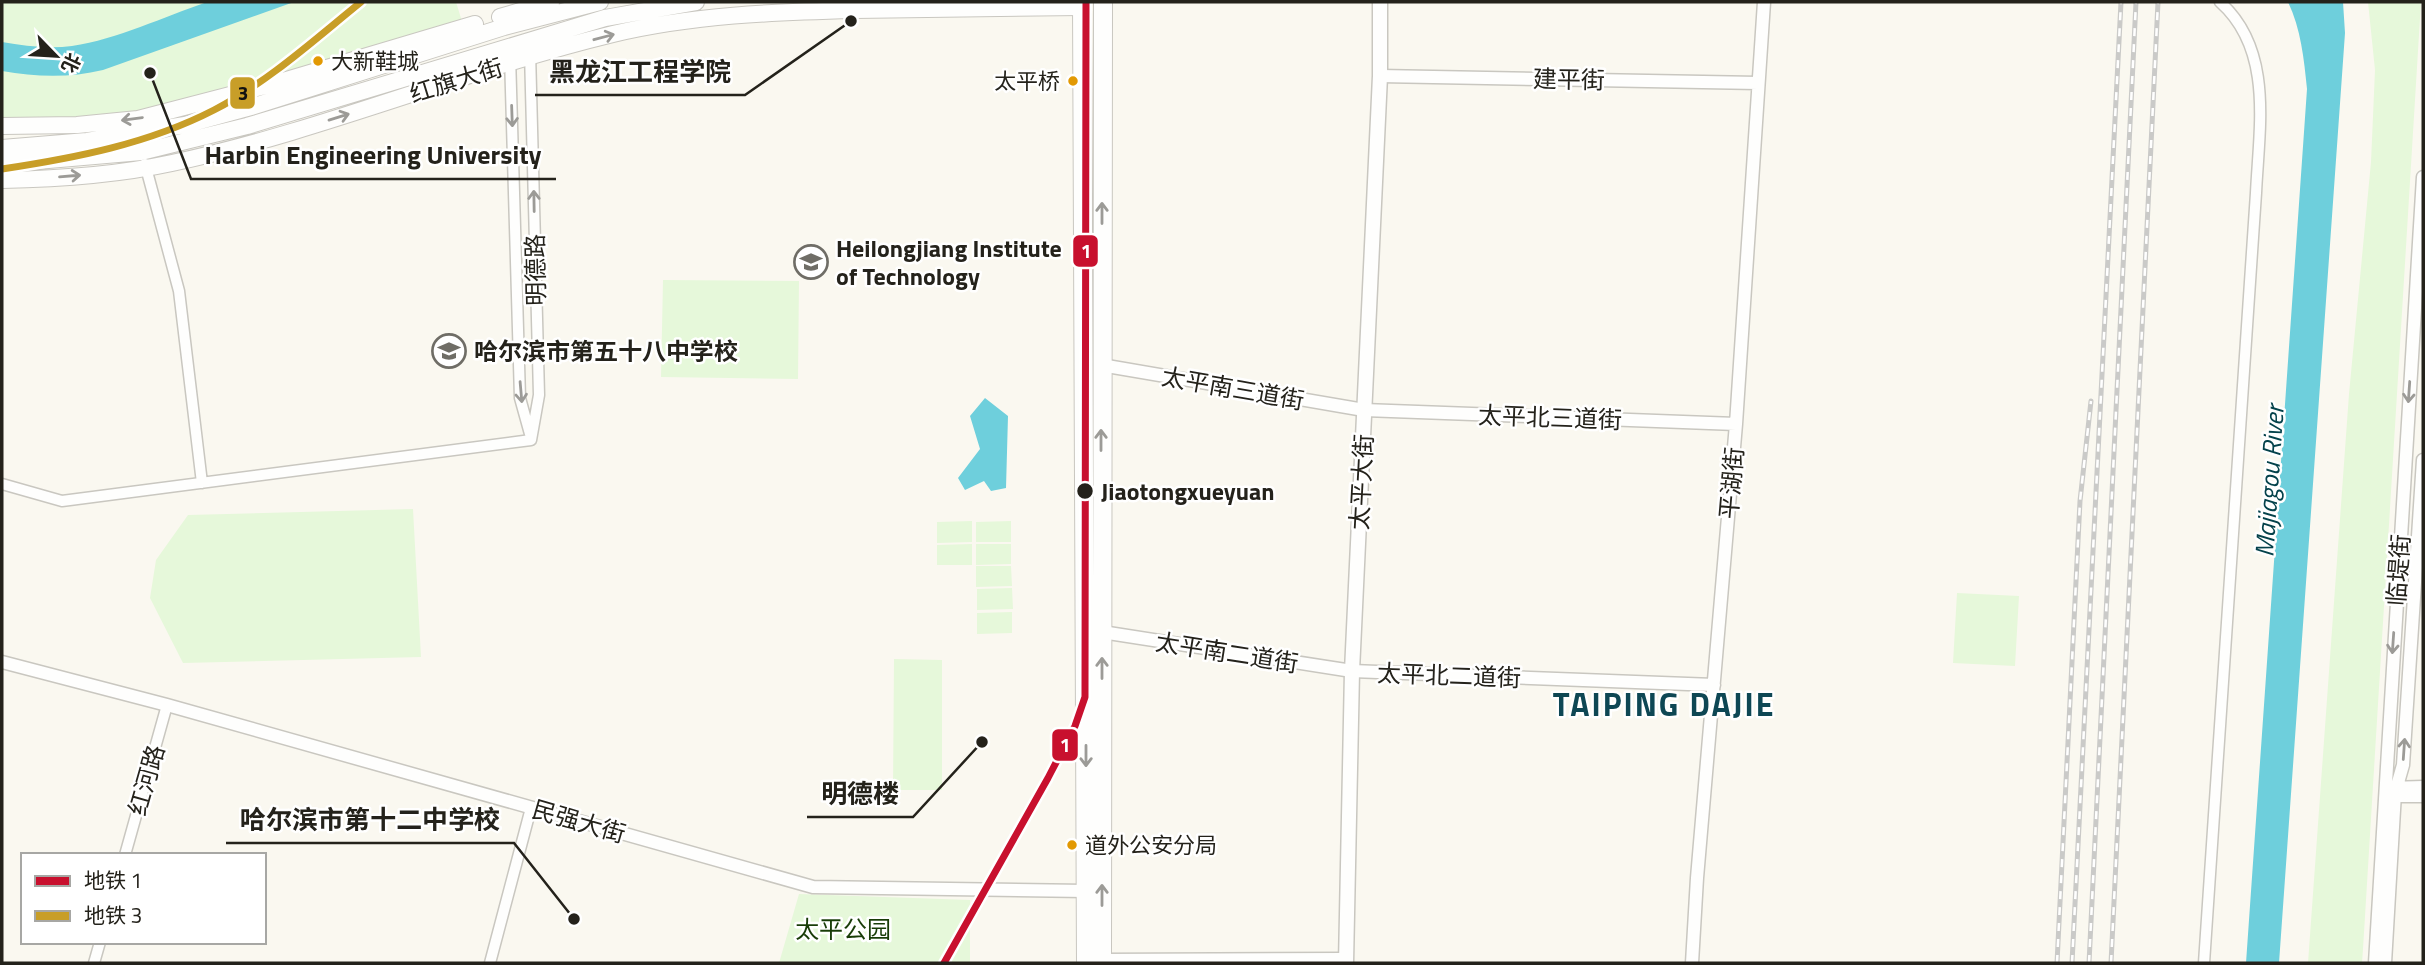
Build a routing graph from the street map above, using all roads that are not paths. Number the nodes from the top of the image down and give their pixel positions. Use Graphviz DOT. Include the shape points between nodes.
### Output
graph roads {
  1 [pos="551,2"];
  2 [pos="600,2"];
  3 [pos="696,2"];
  4 [pos="1103,2"];
  5 [pos="1380,2"];
  6 [pos="1764,2"];
  7 [pos="2220,2"];
  8 [pos="1082,5"];
  9 [pos="530,49"];
  10 [pos="510,55"];
  11 [pos="1380,76"];
  12 [pos="1758,83"];
  13 [pos="2,126"];
  14 [pos="2,148"];
  15 [pos="143,160"];
  16 [pos="2,164"];
  17 [pos="2423,177"];
  18 [pos="2,180"];
  19 [pos="1101,365"];
  20 [pos="1364,410"];
  21 [pos="1736,424"];
  22 [pos="531,440"];
  23 [pos="2423,460"];
  24 [pos="202,483"];
  25 [pos="2,484"];
  26 [pos="1102,632"];
  27 [pos="2,662"];
  28 [pos="1352,671"];
  29 [pos="1714,685"];
  30 [pos="167,705"];
  31 [pos="2423,787"];
  32 [pos="2390,792"];
  33 [pos="2423,796"];
  34 [pos="531,808"];
  35 [pos="126,853"];
  36 [pos="1086,891"];
  37 [pos="99,944"];
  38 [pos="1346,961"];
  39 [pos="1097,962"];
  40 [pos="94,963"];
  41 [pos="490,963"];
  42 [pos="1692,963"];
  43 [pos="2204,963"];
  44 [pos="2375,963"];
  45 [pos="2385,963"];
  1 -- 13 [label="main road, 红旗大街, one-way" via="138,119"];
  2 -- 14 [label="main road" via="185,124 87,141"];
  3 -- 9 [label="main road" via="605,18"];
  19 -- 4 [label="highway, one-way"];
  5 -- 11 [label="main road, 太平大街"];
  6 -- 12 [label="street, 平湖街"];
  7 -- 43 [label="street" via="2251,43 2260,90"];
  9 -- 8 [label="main road, 红旗大街, one-way" via="757,13"];
  8 -- 36 [label="highway, one-way"];
  9 -- 10 [label="main road"];
  22 -- 9 [label="street, 明德路, one-way" via="539,395"];
  15 -- 10 [label="main road, one-way" via="247,126"];
  10 -- 22 [label="street, 明德路, one-way" via="520,398"];
  11 -- 12 [label="street, 建平街"];
  11 -- 20 [label="main road, 太平大街"];
  12 -- 21 [label="street, 平湖街"];
  15 -- 16 [label="main road"];
  18 -- 15 [label="main road, one-way" via="105,174"];
  15 -- 24 [label="street" via="179,291"];
  17 -- 32 [label="street, 临堤街, one-way"];
  19 -- 20 [label="street, 太平南三道街"];
  26 -- 19 [label="highway, one-way"];
  20 -- 21 [label="street, 太平北三道街"];
  20 -- 28 [label="main road, 太平大街"];
  21 -- 29 [label="street, 平湖街"];
  22 -- 24 [label="street"];
  32 -- 23 [label="street, 临堤街, one-way" via="2403,765"];
  24 -- 25 [label="street" via="62,501"];
  26 -- 28 [label="street, 太平南二道街"];
  39 -- 26 [label="highway, one-way"];
  27 -- 30 [label="street, 民强大街"];
  28 -- 29 [label="street, 太平北二道街"];
  28 -- 38 [label="main road, 太平大街"];
  29 -- 42 [label="street, 平湖街"];
  30 -- 34 [label="street, 民强大街"];
  30 -- 35 [label="street, 红河路"];
  31 -- 32 [label="street"];
  32 -- 33 [label="street"];
  32 -- 44 [label="street, 临堤街"];
  32 -- 45 [label="street, 临堤街"];
  34 -- 36 [label="street, 民强大街" via="813,887"];
  34 -- 41 [label="street"];
  36 -- 39 [label="highway"];
  37 -- 40 [label="street"];
  38 -- 39 [label="street"];
}
